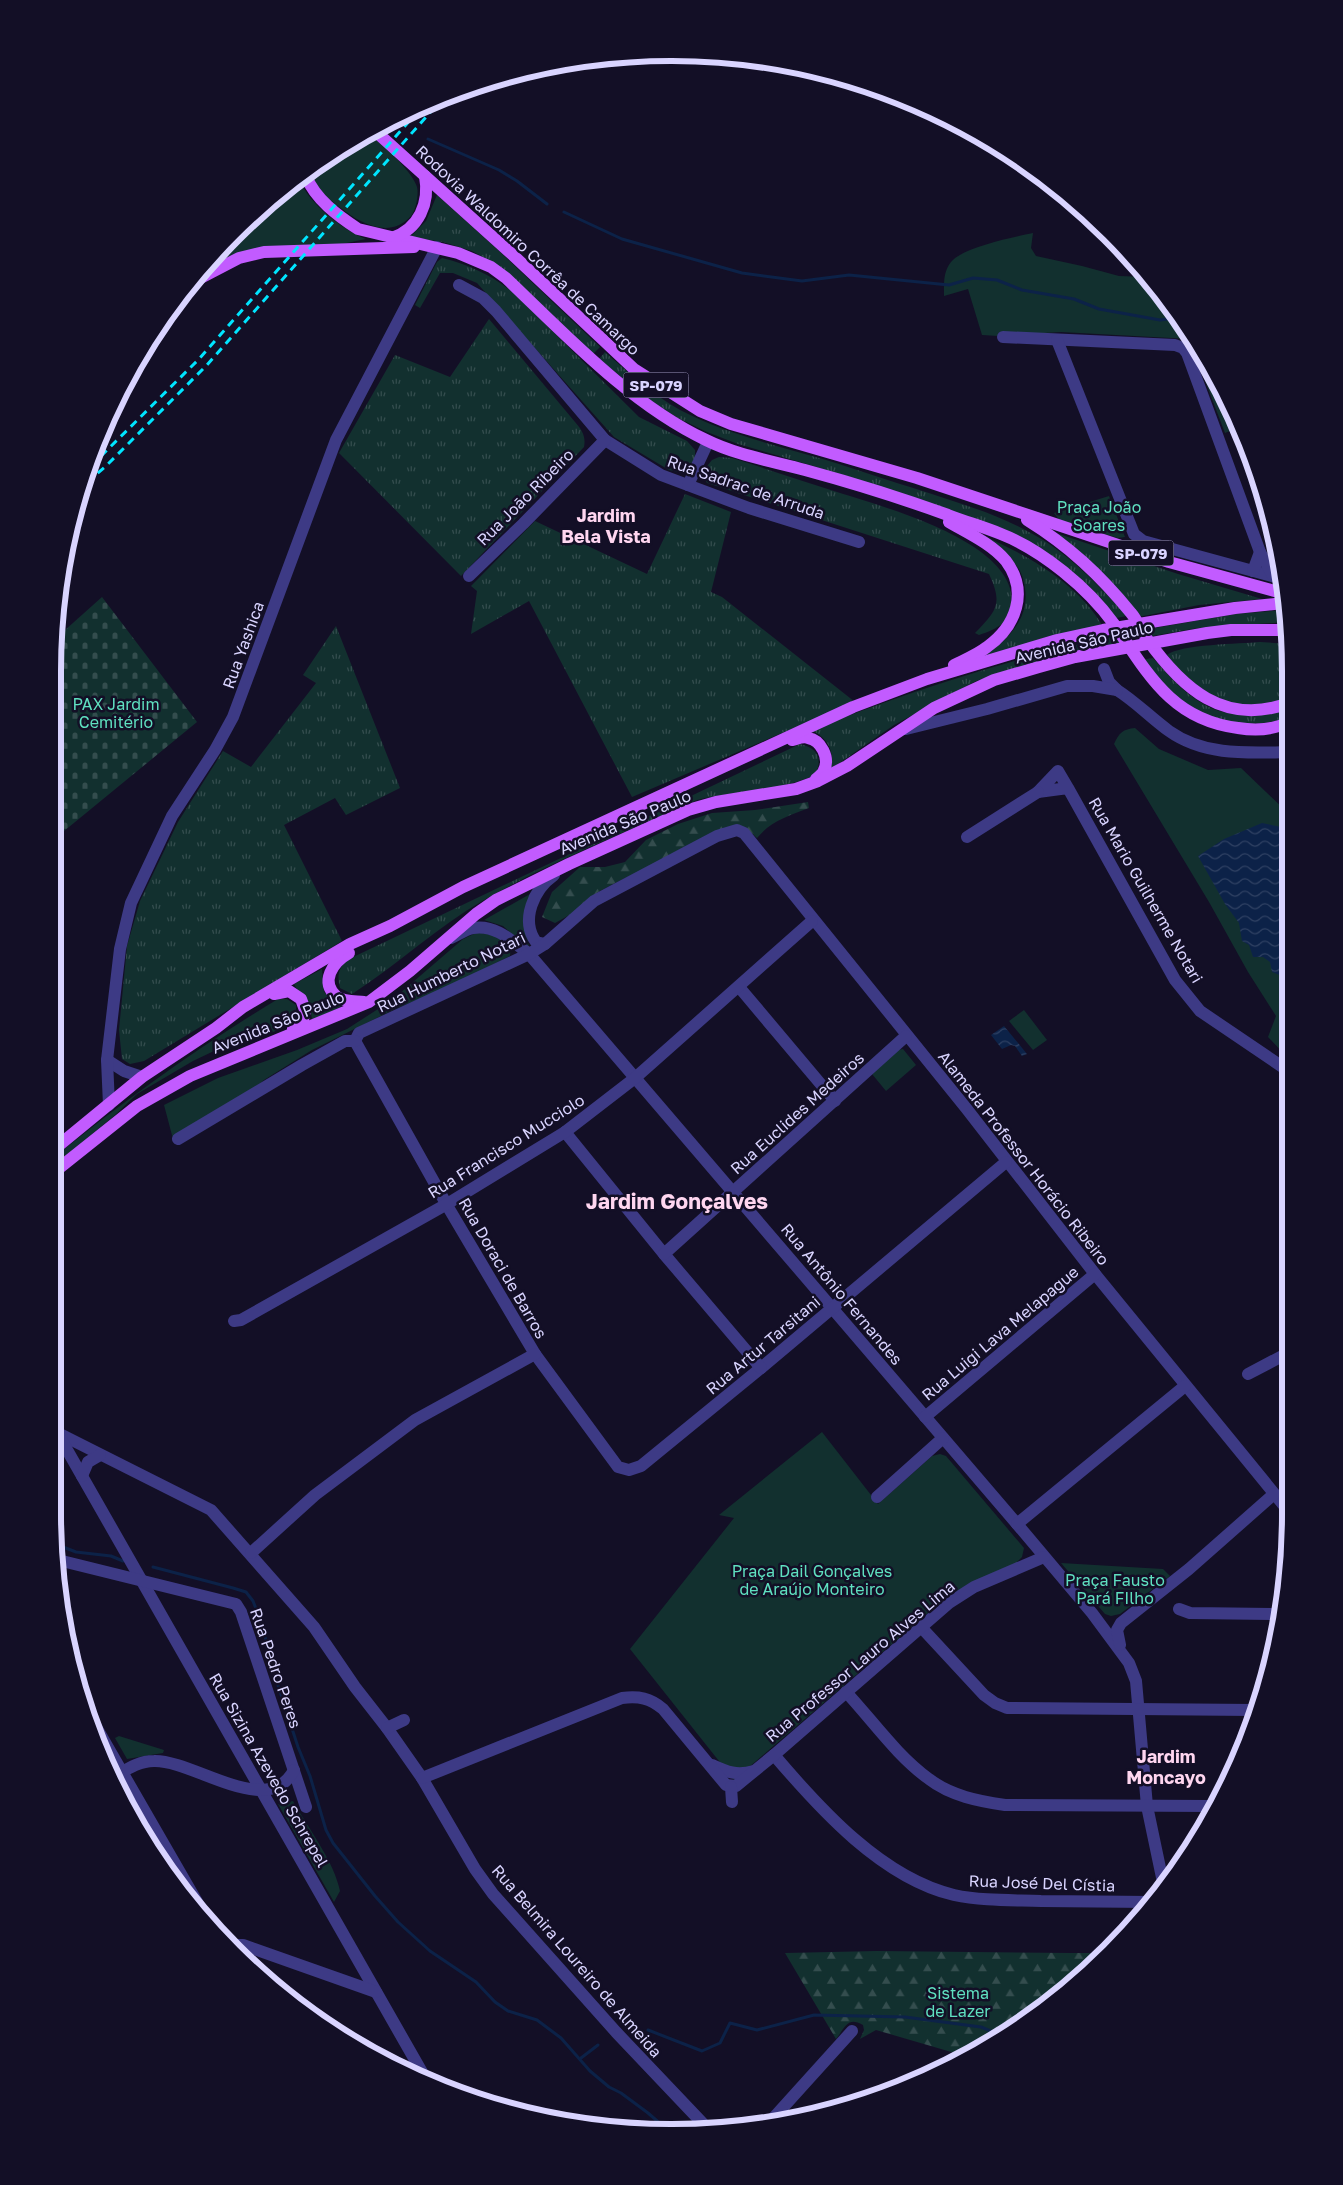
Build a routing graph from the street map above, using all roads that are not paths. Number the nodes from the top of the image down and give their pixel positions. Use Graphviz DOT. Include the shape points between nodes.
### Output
graph roads {
  1 [pos="382,135"];
  2 [pos="425,176"];
  3 [pos="309,181"];
  4 [pos="396,237"];
  5 [pos="437,247"];
  6 [pos="361,248"];
  7 [pos="209,274"];
  8 [pos="459,285"];
  9 [pos="1002,337"];
  10 [pos="1057,340"];
  11 [pos="604,440"];
  12 [pos="708,442"];
  13 [pos="688,485"];
  14 [pos="917,503"];
  15 [pos="1003,507"];
  16 [pos="859,542"];
  17 [pos="1260,552"];
  18 [pos="1253,571"];
  19 [pos="1274,574"];
  20 [pos="469,576"];
  21 [pos="1274,577"];
  22 [pos="1277,592"];
  23 [pos="1278,604"];
  24 [pos="1248,630"];
  25 [pos="1280,630"];
  26 [pos="1280,635"];
  27 [pos="1119,646"];
  28 [pos="1104,669"];
  29 [pos="927,679"];
  30 [pos="1092,686"];
  31 [pos="1117,690"];
  32 [pos="1282,705"];
  33 [pos="1282,724"];
  34 [pos="894,734"];
  35 [pos="1282,752"];
  36 [pos="755,753"];
  37 [pos="1068,788"];
  38 [pos="796,789"];
  39 [pos="1038,792"];
  40 [pos="737,830"];
  41 [pos="967,837"];
  42 [pos="568,864"];
  43 [pos="429,905"];
  44 [pos="812,921"];
  45 [pos="447,940"];
  46 [pos="545,944"];
  47 [pos="529,954"];
  48 [pos="739,987"];
  49 [pos="369,1002"];
  50 [pos="243,1007"];
  51 [pos="906,1036"];
  52 [pos="354,1041"];
  53 [pos="107,1060"];
  54 [pos="1282,1067"];
  55 [pos="190,1076"];
  56 [pos="142,1077"];
  57 [pos="635,1078"];
  58 [pos="835,1101"];
  59 [pos="109,1106"];
  60 [pos="565,1132"];
  61 [pos="178,1139"];
  62 [pos="61,1144"];
  63 [pos="1006,1162"];
  64 [pos="61,1168"];
  65 [pos="734,1192"];
  66 [pos="447,1204"];
  67 [pos="664,1254"];
  68 [pos="1095,1274"];
  69 [pos="831,1308"];
  70 [pos="234,1321"];
  71 [pos="535,1354"];
  72 [pos="1282,1356"];
  73 [pos="762,1368"];
  74 [pos="1248,1374"];
  75 [pos="1185,1386"];
  76 [pos="925,1417"];
  77 [pos="61,1436"];
  78 [pos="943,1438"];
  79 [pos="61,1439"];
  80 [pos="100,1455"];
  81 [pos="629,1470"];
  82 [pos="82,1476"];
  83 [pos="1274,1494"];
  84 [pos="877,1497"];
  85 [pos="1282,1503"];
  86 [pos="1017,1524"];
  87 [pos="251,1553"];
  88 [pos="1044,1557"];
  89 [pos="64,1561"];
  90 [pos="142,1580"];
  91 [pos="1179,1609"];
  92 [pos="1092,1613"];
  93 [pos="1273,1614"];
  94 [pos="1121,1623"];
  95 [pos="921,1626"];
  96 [pos="1124,1654"];
  97 [pos="846,1692"];
  98 [pos="1138,1710"];
  99 [pos="1249,1710"];
  100 [pos="404,1720"];
  101 [pos="387,1728"];
  102 [pos="774,1755"];
  103 [pos="707,1763"];
  104 [pos="294,1770"];
  105 [pos="754,1771"];
  106 [pos="120,1774"];
  107 [pos="422,1778"];
  108 [pos="262,1791"];
  109 [pos="135,1803"];
  110 [pos="1147,1806"];
  111 [pos="1207,1806"];
  112 [pos="306,1807"];
  113 [pos="1160,1863"];
  114 [pos="1166,1872"];
  115 [pos="178,1873"];
  116 [pos="1162,1876"];
  117 [pos="1142,1902"];
  118 [pos="240,1945"];
  119 [pos="359,1961"];
  120 [pos="343,1981"];
  121 [pos="376,1992"];
  122 [pos="852,2031"];
  123 [pos="419,2069"];
  124 [pos="777,2115"];
  125 [pos="702,2122"];
  1 -- 2 [label="main road, Rodovia Waldomiro Corrêa de Camargo / SP-079"];
  2 -- 4 [label="main road" via="427,194 420,215 414,224"];
  2 -- 15 [label="main road, Rodovia Waldomiro Corrêa de Camargo / SP-079" via="606,345 677,398 731,424 832,452"];
  3 -- 4 [label="main road, SP-079" via="318,197 351,224 364,231"];
  4 -- 5 [label="main road, SP-079"];
  4 -- 6 [label="main road"];
  5 -- 6 [label="main road"];
  5 -- 12 [label="main road, SP-079" via="491,267 592,360 684,430"];
  5 -- 53 [label="street, Rua Yashica" via="336,440 234,717 172,816 131,903 120,949"];
  6 -- 7 [label="main road" via="251,254"];
  8 -- 11 [label="street, Rua Sadrac de Arruda" via="483,298 496,310"];
  9 -- 10 [label="street"];
  10 -- 17 [label="street" via="1183,348"];
  10 -- 18 [label="street" via="1134,534 1143,541"];
  11 -- 13 [label="street, Rua Sadrac de Arruda" via="661,476"];
  11 -- 20 [label="street, Rua Joāo Ribeiro"];
  12 -- 13 [label="street"];
  12 -- 14 [label="main road, SP-079"];
  13 -- 16 [label="street, Rua Sadrac de Arruda" via="748,508"];
  14 -- 27 [label="main road, SP-079" via="1003,534 1030,549 1073,580 1112,622"];
  14 -- 29 [label="main road, SP-079" via="980,540 1005,560 1016,579 1019,600 1014,617 986,648"];
  15 -- 22 [label="main road, Rodovia Waldomiro Corrêa de Camargo / SP-079" via="1196,570"];
  15 -- 32 [label="main road, Rodovia Waldomiro Corrêa de Camargo / SP-079" via="1057,539 1085,562 1135,619 1156,652 1196,694 1224,707 1242,710"];
  17 -- 18 [label="street"];
  17 -- 19 [label="street"];
  18 -- 21 [label="street"];
  23 -- 29 [label="main road, Avenida São Paulo" via="1103,630 1057,640"];
  24 -- 25 [label="main road, Avenida São Paulo"];
  24 -- 26 [label="main road"];
  24 -- 27 [label="main road, Avenida São Paulo"];
  27 -- 28 [label="street"];
  27 -- 33 [label="main road, SP-079" via="1176,704 1193,716 1211,723 1252,730"];
  27 -- 34 [label="main road, Avenida São Paulo" via="994,680 934,708"];
  28 -- 30 [label="street"];
  28 -- 31 [label="street" via="1109,682"];
  29 -- 36 [label="main road, Avenida São Paulo" via="853,708"];
  30 -- 31 [label="street"];
  30 -- 34 [label="street" via="1054,689"];
  31 -- 35 [label="street" via="1181,739 1228,752"];
  34 -- 38 [label="main road, Avenida São Paulo" via="847,766"];
  36 -- 38 [label="main road" via="800,738 818,743 826,759 824,770 817,778"];
  36 -- 43 [label="main road, Avenida São Paulo"];
  37 -- 39 [label="street"];
  37 -- 39 [label="street, Rua Mario Guilherme Notari" via="1058,771"];
  37 -- 54 [label="street, Rua Mario Guilherme Notari" via="1175,980 1200,1011"];
  38 -- 42 [label="main road, Avenida São Paulo" via="716,802 688,810"];
  39 -- 41 [label="street"];
  40 -- 44 [label="street, Alameda Professor Horácio Ribeiro" via="744,833"];
  40 -- 46 [label="street, Rua Humberto Notari" via="708,840 594,901"];
  42 -- 45 [label="main road, Avenida São Paulo" via="496,900"];
  42 -- 46 [label="street" via="544,882 533,901 530,935 536,942"];
  43 -- 49 [label="main road" via="421,916 340,958 332,968 328,976 338,998"];
  43 -- 50 [label="main road, Avenida São Paulo" via="350,944"];
  44 -- 48 [label="street, Rua Francisco Mucciolo"];
  44 -- 51 [label="street, Alameda Professor Horácio Ribeiro"];
  45 -- 47 [label="street, Rua Antônio Fernandes" via="473,928 491,928"];
  45 -- 49 [label="main road, Avenida São Paulo"];
  46 -- 47 [label="street, Rua Humberto Notari"];
  47 -- 52 [label="street, Rua Humberto Notari" via="439,1003 360,1034"];
  47 -- 57 [label="street, Rua Antônio Fernandes"];
  48 -- 57 [label="street, Rua Francisco Mucciolo"];
  48 -- 58 [label="street"];
  49 -- 55 [label="main road, Avenida São Paulo"];
  50 -- 55 [label="main road" via="289,991 301,999 306,1010 302,1025 199,1064"];
  50 -- 56 [label="main road, Avenida São Paulo"];
  51 -- 58 [label="street, Rua Euclides Medeiros"];
  51 -- 63 [label="street, Alameda Professor Horácio Ribeiro"];
  52 -- 61 [label="street, Rua Humberto Notari" via="345,1041"];
  52 -- 66 [label="street, Rua Doraci de Barros"];
  53 -- 56 [label="street"];
  53 -- 59 [label="street, Rua Yashica"];
  55 -- 64 [label="main road, Avenida São Paulo" via="137,1106"];
  56 -- 59 [label="main road, Avenida São Paulo"];
  57 -- 60 [label="street, Rua Francisco Mucciolo"];
  57 -- 65 [label="street, Rua Antônio Fernandes"];
  58 -- 65 [label="street, Rua Euclides Medeiros"];
  59 -- 62 [label="main road, Avenida São Paulo"];
  60 -- 66 [label="street, Rua Francisco Mucciolo"];
  60 -- 67 [label="street"];
  63 -- 68 [label="street, Alameda Professor Horácio Ribeiro"];
  63 -- 69 [label="street, Rua Artur Tarsitani"];
  65 -- 67 [label="street, Rua Euclides Medeiros"];
  65 -- 69 [label="street, Rua Antônio Fernandes"];
  66 -- 70 [label="street, Rua Francisco Mucciolo"];
  66 -- 71 [label="street, Rua Doraci de Barros"];
  67 -- 73 [label="street"];
  68 -- 75 [label="street, Alameda Professor Horácio Ribeiro"];
  68 -- 76 [label="street, Rua Luigi Lava Melapague"];
  69 -- 73 [label="street, Rua Artur Tarsitani"];
  69 -- 76 [label="street, Rua Antônio Fernandes"];
  71 -- 81 [label="street, Rua Doraci de Barros" via="618,1467"];
  71 -- 87 [label="street" via="414,1420 315,1496"];
  72 -- 74 [label="street"];
  73 -- 81 [label="street, Rua Artur Tarsitani" via="642,1466"];
  75 -- 83 [label="street, Alameda Professor Horácio Ribeiro"];
  75 -- 86 [label="street"];
  76 -- 78 [label="street, Rua Antônio Fernandes"];
  77 -- 80 [label="street, Rua Belmira Loureiro de Almeida"];
  78 -- 84 [label="street"];
  78 -- 86 [label="street, Rua Antônio Fernandes"];
  79 -- 82 [label="street, Rua Sizina Azevedo Schrepel"];
  80 -- 82 [label="street" via="88,1462"];
  80 -- 87 [label="street, Rua Belmira Loureiro de Almeida" via="211,1510"];
  82 -- 90 [label="street, Rua Sizina Azevedo Schrepel"];
  83 -- 85 [label="street, Alameda Professor Horácio Ribeiro"];
  83 -- 94 [label="street" via="1189,1569"];
  86 -- 88 [label="street, Rua Antônio Fernandes"];
  87 -- 101 [label="street, Rua Belmira Loureiro de Almeida" via="314,1626"];
  88 -- 92 [label="street, Rua Antônio Fernandes"];
  88 -- 95 [label="street, Rua Professor Lauro Alves Lima" via="974,1587"];
  89 -- 90 [label="street"];
  90 -- 104 [label="street, Rua Pedro Peres" via="232,1603 239,1608"];
  90 -- 108 [label="street, Rua Sizina Azevedo Schrepel"];
  91 -- 93 [label="street" via="1190,1613"];
  92 -- 94 [label="street, Rua Antônio Fernandes" via="1110,1623"];
  92 -- 96 [label="street, Rua Antônio Fernandes"];
  94 -- 96 [label="street, Rua Antônio Fernandes" via="1117,1630"];
  95 -- 97 [label="street, Rua Professor Lauro Alves Lima"];
  95 -- 98 [label="street" via="984,1695 1007,1708"];
  96 -- 98 [label="street, Rua Antônio Fernandes" via="1136,1682"];
  97 -- 102 [label="street, Rua Professor Lauro Alves Lima"];
  97 -- 110 [label="street" via="905,1758 929,1779 950,1791 974,1800 1005,1805"];
  98 -- 99 [label="street"];
  98 -- 110 [label="street, Rua Antônio Fernandes"];
  100 -- 101 [label="street"];
  101 -- 107 [label="street, Rua Belmira Loureiro de Almeida"];
  102 -- 105 [label="street, Rua Professor Lauro Alves Lima"];
  102 -- 117 [label="street, Rua José Del Cístia" via="846,1832 877,1858 952,1894 987,1900"];
  103 -- 105 [label="street" via="731,1774"];
  103 -- 105 [label="street, Rua Professor Lauro Alves Lima" via="735,1793"];
  103 -- 107 [label="street" via="663,1709 654,1701 639,1696 622,1698"];
  104 -- 108 [label="street" via="289,1779"];
  104 -- 112 [label="street, Rua Pedro Peres"];
  106 -- 108 [label="street" via="143,1762 164,1761"];
  107 -- 125 [label="street, Rua Belmira Loureiro de Almeida" via="493,1894"];
  108 -- 119 [label="street, Rua Sizina Azevedo Schrepel"];
  109 -- 115 [label="street"];
  110 -- 111 [label="street"];
  110 -- 113 [label="street, Rua Antônio Fernandes"];
  113 -- 114 [label="street, Rua Antônio Fernandes"];
  113 -- 116 [label="street, Rua Antônio Fernandes"];
  118 -- 120 [label="street"];
  119 -- 120 [label="street" via="361,1969 356,1978"];
  119 -- 121 [label="street, Rua Sizina Azevedo Schrepel"];
  120 -- 121 [label="street"];
  121 -- 123 [label="street, Rua Sizina Azevedo Schrepel"];
  122 -- 124 [label="street"];
}
